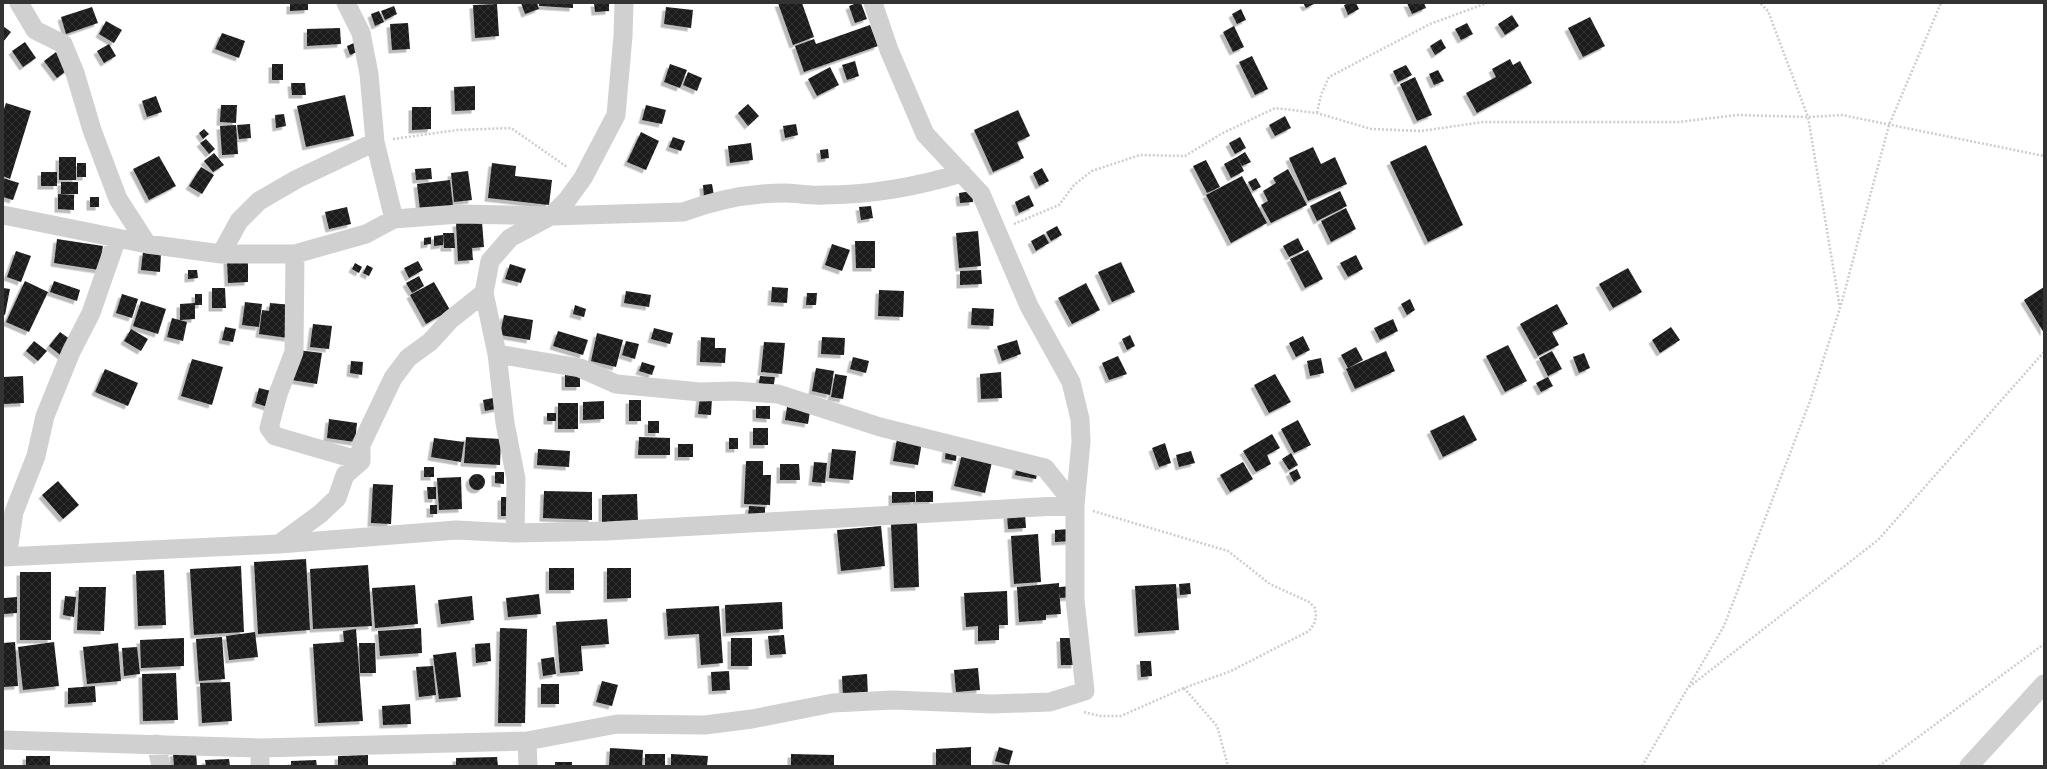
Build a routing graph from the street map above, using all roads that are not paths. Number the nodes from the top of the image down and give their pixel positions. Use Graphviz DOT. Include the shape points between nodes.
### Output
graph roads {
  1 [pos="19,3"];
  2 [pos="346,3"];
  3 [pos="624,3"];
  4 [pos="873,3"];
  5 [pos="375,142"];
  6 [pos="962,173"];
  7 [pos="3,215"];
  8 [pos="551,216"];
  9 [pos="394,219"];
  10 [pos="117,238"];
  11 [pos="147,244"];
  12 [pos="221,254"];
  13 [pos="295,254"];
  14 [pos="484,294"];
  15 [pos="497,354"];
  16 [pos="361,461"];
  17 [pos="1075,505"];
  18 [pos="515,533"];
  19 [pos="279,544"];
  20 [pos="5,557"];
  21 [pos="2044,684"];
  22 [pos="3,740"];
  23 [pos="527,741"];
  24 [pos="156,744"];
  25 [pos="260,757"];
  26 [pos="161,766"];
  27 [pos="528,766"];
  28 [pos="1969,766"];
  1 -- 11 [label="street" via="35,30 62,44 75,73 92,130 118,199"];
  2 -- 5 [label="street" via="361,33 369,74"];
  3 -- 8 [label="street" via="616,115 583,178"];
  4 -- 6 [label="street" via="889,50 925,134"];
  5 -- 9 [label="street"];
  5 -- 12 [label="street" via="297,179 259,201 240,221"];
  6 -- 8 [label="street" via="925,185 888,192 823,196 784,193 739,196 703,204 683,212"];
  6 -- 17 [label="street" via="981,194 1029,306 1071,382 1080,419 1081,442"];
  7 -- 10 [label="street"];
  8 -- 9 [label="street" via="459,214"];
  8 -- 14 [label="street" via="510,238 490,261"];
  9 -- 13 [label="street" via="366,234"];
  10 -- 11 [label="street"];
  10 -- 20 [label="street" via="90,313 45,416 36,456 14,512"];
  11 -- 12 [label="street"];
  12 -- 13 [label="street"];
  13 -- 16 [label="street" via="294,352 269,428 275,436"];
  14 -- 15 [label="street"];
  14 -- 16 [label="street" via="450,320 430,342 408,358 393,378 361,445"];
  15 -- 17 [label="street" via="580,368 616,384 700,392 778,394 880,426 1045,468"];
  15 -- 18 [label="street" via="505,423 516,479"];
  16 -- 19 [label="street" via="345,475 337,498"];
  17 -- 18 [label="street" via="623,530"];
  17 -- 23 [label="street" via="1075,600 1085,691 1050,702 992,704 893,700 833,703 752,719 705,725 617,724"];
  18 -- 19 [label="street" via="456,530"];
  19 -- 20 [label="street"];
  21 -- 28 [label="street"];
  22 -- 24 [label="street"];
  23 -- 25 [label="street"];
  23 -- 27 [label="street"];
  24 -- 25 [label="street"];
  24 -- 26 [label="street"];
}
